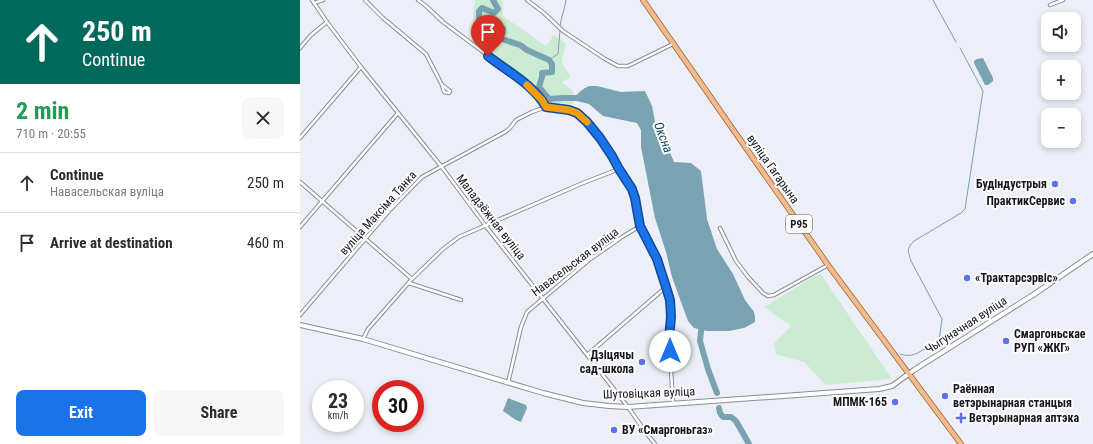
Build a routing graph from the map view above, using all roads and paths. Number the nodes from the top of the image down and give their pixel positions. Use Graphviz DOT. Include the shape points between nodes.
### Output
graph roads {
  1 [pos="312,0"];
  2 [pos="323,0"];
  3 [pos="365,0"];
  4 [pos="418,0"];
  5 [pos="527,0"];
  6 [pos="643,0"];
  7 [pos="1063,0"];
  8 [pos="314,3"];
  9 [pos="1050,5"];
  10 [pos="327,22"];
  11 [pos="673,44"];
  12 [pos="300,48"];
  13 [pos="361,66"];
  14 [pos="442,85"];
  15 [pos="546,107"];
  16 [pos="398,113"];
  17 [pos="300,138"];
  18 [pos="441,166"];
  19 [pos="619,169"];
  20 [pos="300,182"];
  21 [pos="322,201"];
  22 [pos="485,225"];
  23 [pos="300,226"];
  24 [pos="640,226"];
  25 [pos="720,228"];
  26 [pos="366,238"];
  27 [pos="1093,254"];
  28 [pos="828,265"];
  29 [pos="412,279"];
  30 [pos="409,283"];
  31 [pos="666,287"];
  32 [pos="543,298"];
  33 [pos="461,300"];
  34 [pos="300,315"];
  35 [pos="300,325"];
  36 [pos="363,339"];
  37 [pos="587,355"];
  38 [pos="909,374"];
  39 [pos="508,383"];
  40 [pos="673,404"];
  41 [pos="628,407"];
  42 [pos="655,444"];
  43 [pos="961,444"];
  1 -- 8 [label="street, Маладзёжная вуліца"];
  2 -- 8 [label="street"];
  3 -- 14 [label="street" via="426,54"];
  4 -- 15 [label="street" via="459,35 531,88"];
  5 -- 11 [label="street" via="563,31 618,66 628,66"];
  6 -- 11 [label="main road, вуліца Гагарына / Р95"];
  7 -- 9 [label="street"];
  8 -- 10 [label="street, Маладзёжная вуліца"];
  10 -- 12 [label="street"];
  10 -- 13 [label="street, Маладзёжная вуліца"];
  11 -- 28 [label="main road, вуліца Гагарына / Р95"];
  13 -- 16 [label="street, Маладзёжная вуліца"];
  13 -- 17 [label="street"];
  15 -- 18 [label="street, вуліца Максіма Танка" via="516,120 505,132"];
  15 -- 19 [label="street" via="577,113 600,138"];
  16 -- 18 [label="street, Маладзёжная вуліца"];
  16 -- 21 [label="street"];
  18 -- 22 [label="street, Маладзёжная вуліца"];
  18 -- 26 [label="street, вуліца Максіма Танка" via="422,177"];
  19 -- 22 [label="street"];
  19 -- 24 [label="street" via="632,189"];
  20 -- 21 [label="street"];
  21 -- 23 [label="street"];
  21 -- 26 [label="street"];
  22 -- 29 [label="street" via="451,242"];
  22 -- 32 [label="street, Маладзёжная вуліца"];
  24 -- 31 [label="street" via="657,259"];
  24 -- 32 [label="street, Навасельская вуліца" via="589,260"];
  25 -- 28 [label="street" via="736,261 763,294 768,296"];
  26 -- 29 [label="street"];
  26 -- 34 [label="street, вуліца Максіма Танка"];
  27 -- 38 [label="main road, Чыгуначная вуліца"];
  28 -- 38 [label="main road, вуліца Гагарына / Р95"];
  29 -- 30 [label="street"];
  30 -- 33 [label="street"];
  30 -- 36 [label="street" via="368,329"];
  31 -- 37 [label="street"];
  31 -- 40 [label="street" via="670,300 669,338"];
  32 -- 37 [label="street, Маладзёжная вуліца"];
  32 -- 39 [label="street, Навасельская вуліца" via="524,318"];
  35 -- 36 [label="main road, Шутовіцкая вуліца"];
  36 -- 39 [label="main road, Шутовіцкая вуліца"];
  37 -- 41 [label="street, Маладзёжная вуліца"];
  38 -- 40 [label="main road, Шутовіцкая вуліца" via="892,386 879,389"];
  38 -- 43 [label="main road, вуліца Гагарына / Р95"];
  39 -- 41 [label="main road, Шутовіцкая вуліца" via="583,403"];
  40 -- 41 [label="main road, Шутовіцкая вуліца"];
  41 -- 42 [label="street, Маладзёжная вуліца"];
}
